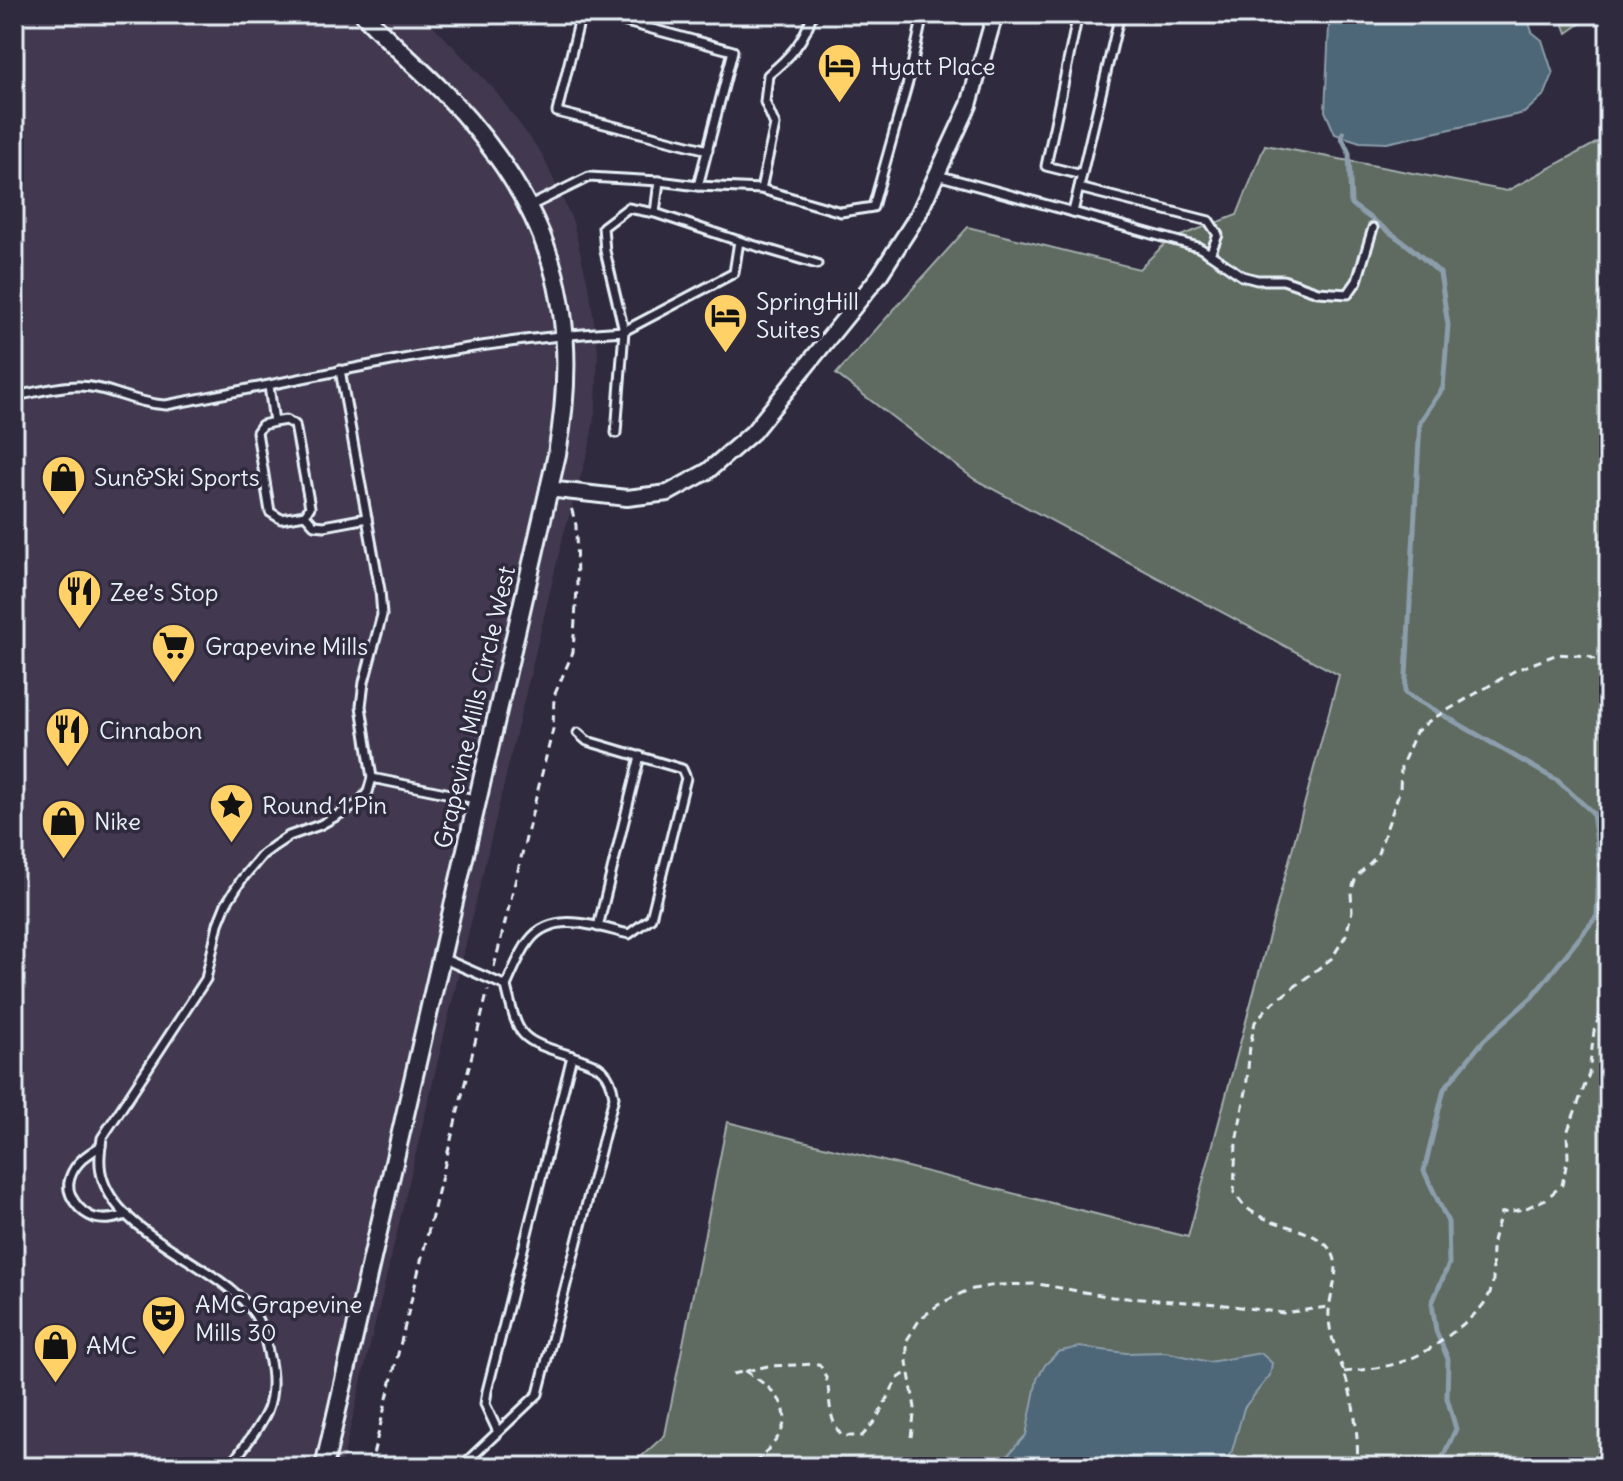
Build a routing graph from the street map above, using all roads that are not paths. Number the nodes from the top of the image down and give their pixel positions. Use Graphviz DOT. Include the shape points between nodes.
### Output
graph roads {
  1 [pos="364,14"];
  2 [pos="581,14"];
  3 [pos="597,14"];
  4 [pos="812,14"];
  5 [pos="923,14"];
  6 [pos="995,14"];
  7 [pos="1078,14"];
  8 [pos="1120,14"];
  9 [pos="708,150"];
  10 [pos="937,175"];
  11 [pos="1082,175"];
  12 [pos="659,181"];
  13 [pos="698,186"];
  14 [pos="1079,188"];
  15 [pos="761,189"];
  16 [pos="528,207"];
  17 [pos="1073,212"];
  18 [pos="655,213"];
  19 [pos="1373,228"];
  20 [pos="739,241"];
  21 [pos="1210,254"];
  22 [pos="817,264"];
  23 [pos="624,331"];
  24 [pos="565,334"];
  25 [pos="340,370"];
  26 [pos="269,386"];
  27 [pos="14,396"];
  28 [pos="274,422"];
  29 [pos="616,433"];
  30 [pos="548,489"];
  31 [pos="305,515"];
  32 [pos="367,518"];
  33 [pos="578,733"];
  34 [pos="640,756"];
  35 [pos="372,778"];
  36 [pos="477,800"];
  37 [pos="598,927"];
  38 [pos="442,958"];
  39 [pos="506,986"];
  40 [pos="572,1056"];
  41 [pos="101,1146"];
  42 [pos="127,1215"];
  43 [pos="498,1432"];
  44 [pos="229,1467"];
  45 [pos="324,1467"];
  46 [pos="461,1467"];
  1 -- 16 [label="street, Grapevine Mills Circle West" via="452,101 504,166"];
  2 -- 9 [label="lane" via="557,112"];
  3 -- 9 [label="lane" via="733,51"];
  4 -- 15 [label="lane" via="808,31 790,57 768,75 765,102 775,125"];
  5 -- 15 [label="lane" via="873,207 841,212"];
  6 -- 10 [label="street" via="969,105"];
  7 -- 11 [label="lane" via="1046,166"];
  8 -- 11 [label="lane"];
  9 -- 13 [label="lane"];
  10 -- 17 [label="lane"];
  10 -- 30 [label="street" via="879,276 753,432 708,471 655,495 627,498"];
  11 -- 14 [label="lane"];
  12 -- 13 [label="lane"];
  12 -- 16 [label="lane" via="589,177"];
  12 -- 18 [label="lane"];
  13 -- 15 [label="lane"];
  14 -- 17 [label="lane"];
  14 -- 21 [label="lane" via="1209,221 1218,235"];
  16 -- 24 [label="street, Grapevine Mills Circle West" via="553,261"];
  17 -- 21 [label="lane"];
  18 -- 20 [label="lane"];
  18 -- 23 [label="lane" via="628,208 603,227"];
  19 -- 21 [label="lane" via="1348,294 1242,276"];
  20 -- 22 [label="lane"];
  20 -- 23 [label="lane" via="734,273"];
  23 -- 24 [label="lane"];
  23 -- 29 [label="lane"];
  24 -- 25 [label="lane"];
  24 -- 30 [label="street, Grapevine Mills Circle West" via="564,415"];
  25 -- 26 [label="lane"];
  25 -- 32 [label="lane"];
  26 -- 27 [label="lane" via="166,405 76,386"];
  26 -- 28 [label="lane"];
  28 -- 31 [label="lane" via="295,425 310,507"];
  28 -- 31 [label="lane" via="257,432 270,512 281,519"];
  30 -- 36 [label="street, Grapevine Mills Circle West"];
  31 -- 32 [label="lane" via="314,525 324,526"];
  32 -- 35 [label="lane" via="382,615 361,706"];
  33 -- 34 [label="lane" via="587,741"];
  34 -- 37 [label="lane"];
  34 -- 37 [label="lane" via="682,769 686,778 651,918 629,934"];
  35 -- 36 [label="lane"];
  35 -- 41 [label="lane" via="358,804 289,836 262,855 242,879 218,924 206,979"];
  36 -- 38 [label="street, Grapevine Mills Circle West"];
  37 -- 39 [label="lane" via="561,922 546,926 530,939"];
  38 -- 39 [label="lane"];
  38 -- 45 [label="street, Grapevine Mills Circle West"];
  39 -- 40 [label="lane" via="515,1025 525,1038"];
  40 -- 43 [label="lane" via="487,1391 485,1404"];
  40 -- 43 [label="lane" via="600,1066 612,1081 614,1097 538,1394"];
  41 -- 42 [label="lane" via="103,1180"];
  41 -- 42 [label="lane" via="76,1166 68,1187 71,1197 96,1218"];
  42 -- 44 [label="lane" via="227,1288 258,1319 273,1375 270,1402"];
  43 -- 46 [label="lane"];
}
